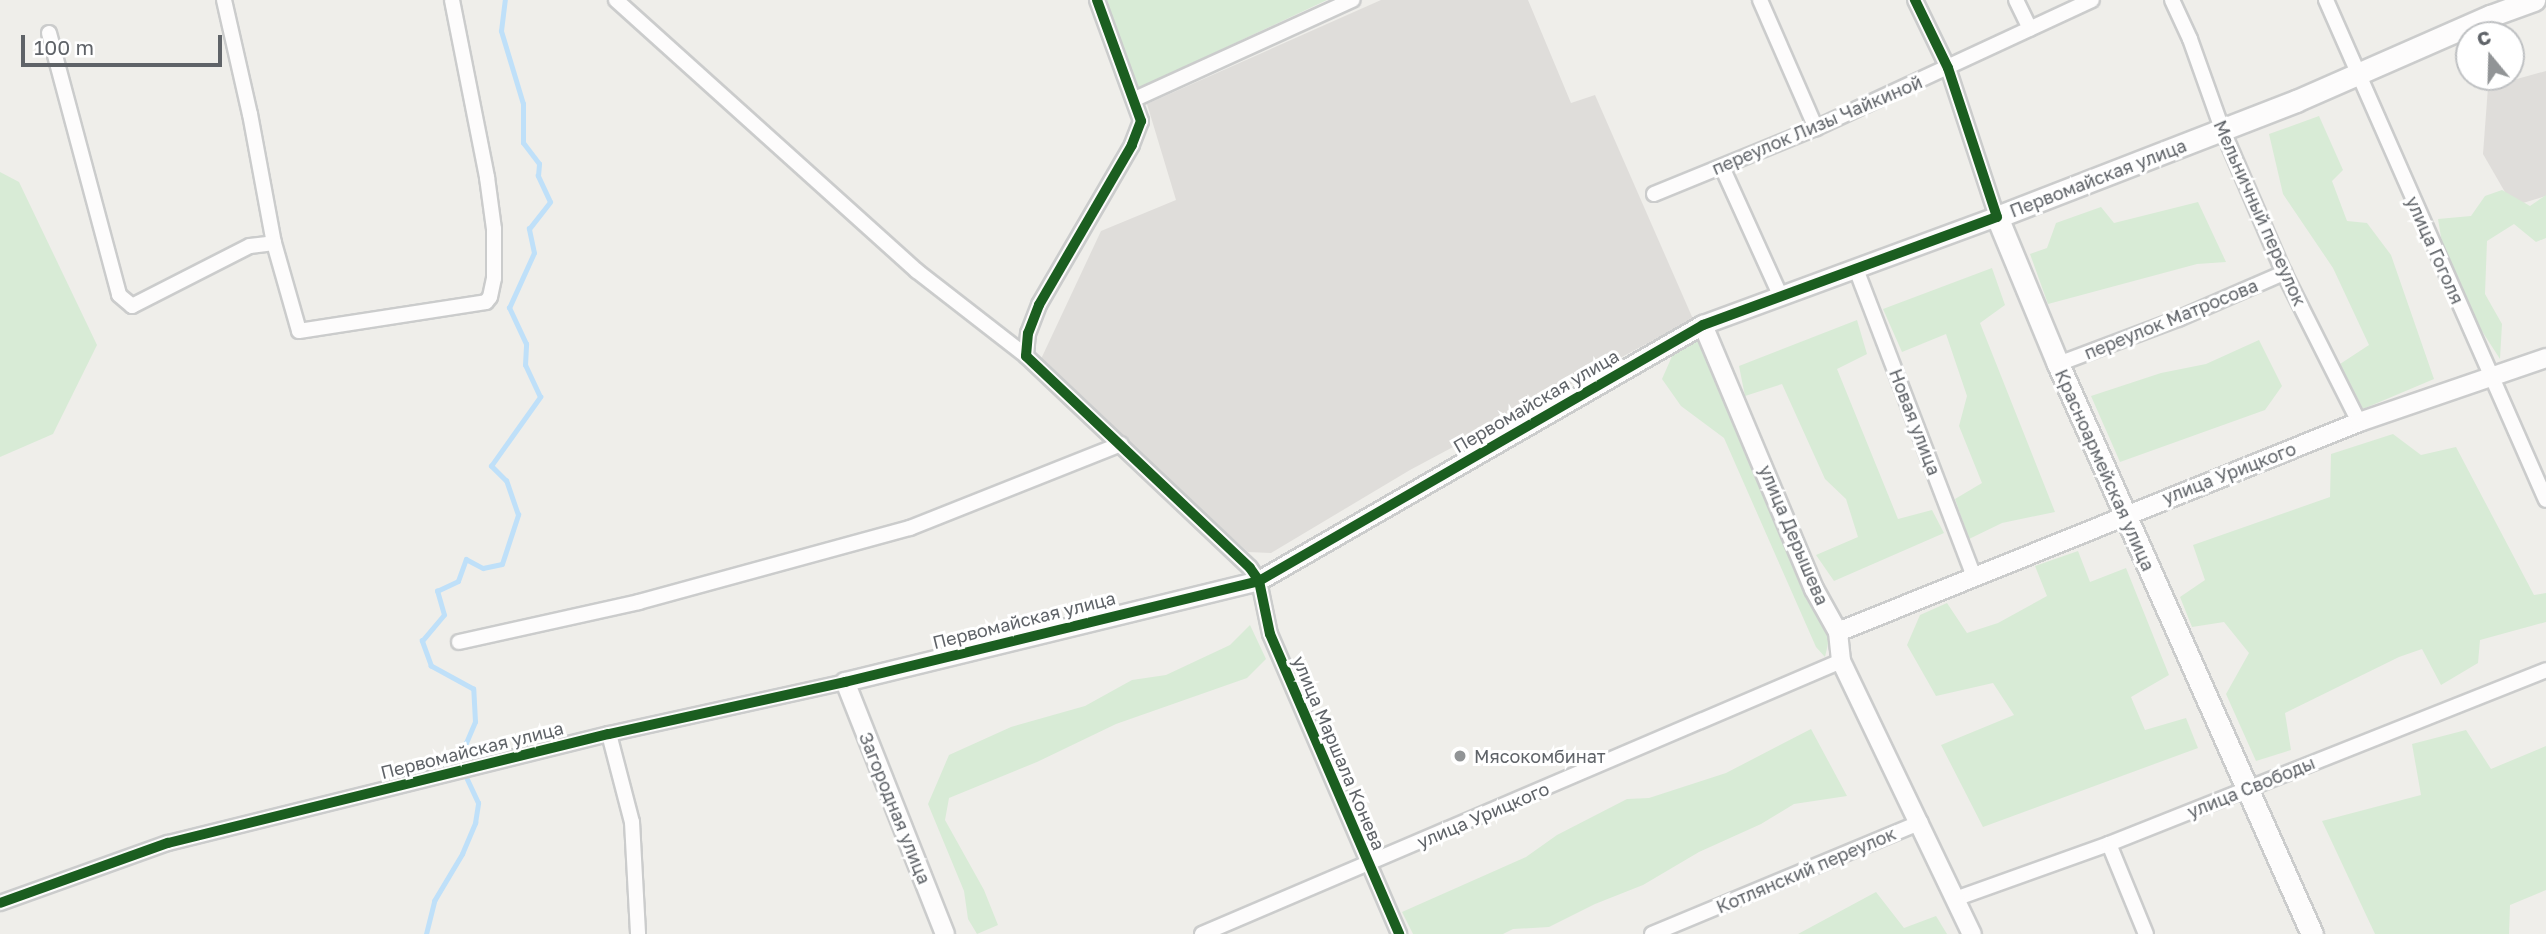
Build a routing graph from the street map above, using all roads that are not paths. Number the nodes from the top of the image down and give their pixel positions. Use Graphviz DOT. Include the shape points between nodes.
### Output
graph roads {
  1 [pos="224,0"];
  2 [pos="452,0"];
  3 [pos="616,0"];
  4 [pos="1097,0"];
  5 [pos="1352,0"];
  6 [pos="1760,0"];
  7 [pos="1915,0"];
  8 [pos="2016,0"];
  9 [pos="2092,0"];
  10 [pos="2172,0"];
  11 [pos="2326,0"];
  12 [pos="2534,0"];
  13 [pos="2487,8"];
  14 [pos="2030,29"];
  15 [pos="49,33"];
  16 [pos="1948,68"];
  17 [pos="2356,73"];
  18 [pos="1135,99"];
  19 [pos="1816,128"];
  20 [pos="2222,129"];
  21 [pos="1722,167"];
  22 [pos="1654,194"];
  23 [pos="1997,217"];
  24 [pos="274,243"];
  25 [pos="1856,269"];
  26 [pos="2284,273"];
  27 [pos="1780,295"];
  28 [pos="1703,325"];
  29 [pos="1026,356"];
  30 [pos="2546,358"];
  31 [pos="2058,364"];
  32 [pos="2493,378"];
  33 [pos="2359,422"];
  34 [pos="1121,444"];
  35 [pos="2546,500"];
  36 [pos="2125,514"];
  37 [pos="1974,576"];
  38 [pos="1259,581"];
  39 [pos="1838,632"];
  40 [pos="459,642"];
  41 [pos="1841,660"];
  42 [pos="2546,670"];
  43 [pos="845,682"];
  44 [pos="609,734"];
  45 [pos="2246,789"];
  46 [pos="1921,822"];
  47 [pos="2109,844"];
  48 [pos="1367,865"];
  49 [pos="1955,899"];
  50 [pos="0,903"];
  51 [pos="638,934"];
  52 [pos="945,934"];
  53 [pos="1202,934"];
  54 [pos="1399,934"];
  55 [pos="1652,934"];
  56 [pos="1972,934"];
  57 [pos="2146,934"];
  58 [pos="2312,934"];
  1 -- 24 [label="street"];
  2 -- 24 [label="street" via="492,216 495,278 491,297 486,302 299,331"];
  3 -- 29 [label="street" via="917,271"];
  4 -- 18 [label="street"];
  5 -- 18 [label="street"];
  6 -- 19 [label="street"];
  7 -- 16 [label="street, Красноармейская улица"];
  8 -- 14 [label="street"];
  9 -- 14 [label="street, переулок Лизы Чайкиной"];
  10 -- 20 [label="street, Мельничный переулок"];
  11 -- 17 [label="street, улица Гоголя"];
  12 -- 13 [label="main road, Первомайская улица"];
  13 -- 17 [label="main road, Первомайская улица"];
  14 -- 16 [label="street, переулок Лизы Чайкиной"];
  15 -- 24 [label="street" via="119,295 132,306 250,246"];
  16 -- 19 [label="street, переулок Лизы Чайкиной"];
  16 -- 23 [label="street, Красноармейская улица"];
  17 -- 20 [label="main road, Первомайская улица"];
  17 -- 32 [label="street, улица Гоголя"];
  18 -- 29 [label="street" via="1141,121 1132,145 1039,305"];
  19 -- 21 [label="street, переулок Лизы Чайкиной"];
  20 -- 23 [label="main road, Первомайская улица"];
  20 -- 26 [label="street, Мельничный переулок"];
  21 -- 22 [label="street, переулок Лизы Чайкиной"];
  21 -- 27 [label="street"];
  23 -- 25 [label="street, Первомайская улица"];
  23 -- 31 [label="main road, Красноармейская улица"];
  25 -- 27 [label="street, Первомайская улица"];
  25 -- 37 [label="street, Новая улица"];
  26 -- 31 [label="street, переулок Матросова"];
  26 -- 33 [label="street, Мельничный переулок"];
  27 -- 28 [label="street, Первомайская улица"];
  28 -- 38 [label="street, Первомайская улица"];
  28 -- 39 [label="street, улица Дерышева" via="1814,589"];
  29 -- 34 [label="street"];
  30 -- 32 [label="street, улица Урицкого"];
  31 -- 36 [label="main road, Красноармейская улица"];
  32 -- 33 [label="street, улица Урицкого"];
  32 -- 35 [label="street, улица Гоголя"];
  33 -- 36 [label="street, улица Урицкого"];
  34 -- 38 [label="street" via="1237,552"];
  34 -- 40 [label="street" via="910,528 639,602"];
  36 -- 37 [label="street, улица Урицкого"];
  36 -- 45 [label="main road, Красноармейская улица"];
  37 -- 39 [label="street, улица Урицкого"];
  38 -- 43 [label="street, Первомайская улица"];
  38 -- 48 [label="street, улица Маршала Конева" via="1270,634"];
  39 -- 41 [label="street, улица Дерышева"];
  41 -- 46 [label="street, улица Дерышева"];
  41 -- 48 [label="street, улица Урицкого"];
  42 -- 45 [label="street, улица Свободы"];
  43 -- 44 [label="street, Первомайская улица"];
  43 -- 52 [label="street, Загородная улица"];
  44 -- 50 [label="street, Первомайская улица" via="168,843"];
  44 -- 51 [label="street" via="632,822"];
  45 -- 47 [label="street, улица Свободы"];
  45 -- 58 [label="main road, Красноармейская улица"];
  46 -- 49 [label="street, улица Дерышева"];
  46 -- 55 [label="street, Котлянский переулок"];
  47 -- 49 [label="street, улица Свободы"];
  47 -- 57 [label="street"];
  48 -- 53 [label="street, улица Урицкого"];
  48 -- 54 [label="street, улица Маршала Конева"];
  49 -- 56 [label="street, улица Дерышева"];
}
